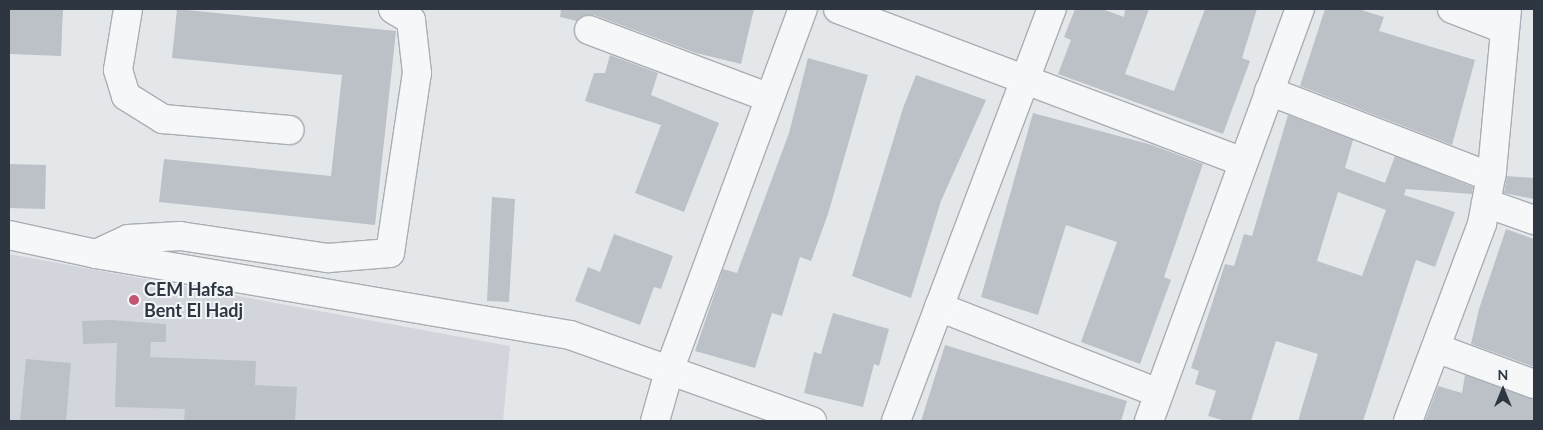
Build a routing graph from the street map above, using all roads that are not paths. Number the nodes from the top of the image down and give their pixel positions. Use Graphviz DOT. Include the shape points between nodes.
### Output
graph roads {
  1 [pos="128,9"];
  2 [pos="393,9"];
  3 [pos="803,9"];
  4 [pos="838,9"];
  5 [pos="1052,9"];
  6 [pos="1300,9"];
  7 [pos="1452,9"];
  8 [pos="1506,19"];
  9 [pos="589,30"];
  10 [pos="1026,79"];
  11 [pos="1269,92"];
  12 [pos="770,98"];
  13 [pos="290,130"];
  14 [pos="1242,162"];
  15 [pos="1489,190"];
  16 [pos="1534,220"];
  17 [pos="9,235"];
  18 [pos="96,254"];
  19 [pos="939,307"];
  20 [pos="1436,348"];
  21 [pos="670,368"];
  22 [pos="1534,384"];
  23 [pos="1159,393"];
  24 [pos="656,421"];
  25 [pos="812,421"];
  26 [pos="896,421"];
  27 [pos="1149,421"];
  28 [pos="1408,421"];
  1 -- 13 [label="street" via="118,70 126,96 163,119"];
  2 -- 18 [label="street" via="411,20 417,73 390,253 328,258 180,236 128,239"];
  3 -- 12 [label="street"];
  4 -- 10 [label="street"];
  5 -- 10 [label="street"];
  6 -- 11 [label="street"];
  7 -- 8 [label="street"];
  8 -- 15 [label="street"];
  9 -- 12 [label="street"];
  10 -- 14 [label="street"];
  10 -- 19 [label="street"];
  11 -- 14 [label="street"];
  11 -- 15 [label="street"];
  12 -- 21 [label="street"];
  14 -- 23 [label="street"];
  15 -- 16 [label="street"];
  15 -- 20 [label="street" via="1482,224"];
  17 -- 18 [label="street"];
  18 -- 21 [label="street" via="570,336"];
  19 -- 23 [label="street"];
  19 -- 26 [label="street"];
  20 -- 22 [label="street"];
  20 -- 28 [label="street"];
  21 -- 24 [label="street"];
  21 -- 25 [label="street"];
  23 -- 27 [label="street"];
}
